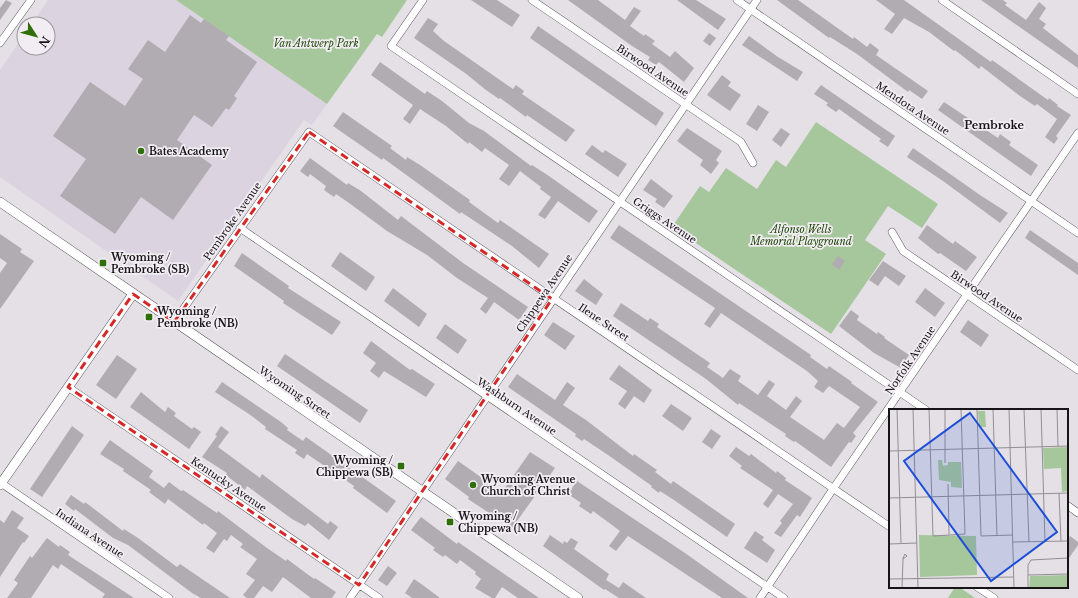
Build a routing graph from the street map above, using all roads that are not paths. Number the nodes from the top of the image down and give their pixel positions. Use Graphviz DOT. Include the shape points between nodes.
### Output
graph roads {
  1 [pos="31,0"];
  2 [pos="423,0"];
  3 [pos="532,0"];
  4 [pos="738,0"];
  5 [pos="757,0"];
  6 [pos="942,0"];
  7 [pos="751,9"];
  8 [pos="0,43"];
  9 [pos="1078,94"];
  10 [pos="685,104"];
  11 [pos="309,132"];
  12 [pos="1078,133"];
  13 [pos="754,163"];
  14 [pos="1031,200"];
  15 [pos="619,201"];
  16 [pos="0,202"];
  17 [pos="240,228"];
  18 [pos="892,232"];
  19 [pos="1078,233"];
  20 [pos="133,294"];
  21 [pos="966,294"];
  22 [pos="552,299"];
  23 [pos="174,322"];
  24 [pos="1078,370"];
  25 [pos="68,387"];
  26 [pos="901,393"];
  27 [pos="486,396"];
  28 [pos="890,409"];
  29 [pos="925,409"];
  30 [pos="889,410"];
  31 [pos="1,484"];
  32 [pos="833,488"];
  33 [pos="423,492"];
  34 [pos="1068,506"];
  35 [pos="1078,513"];
  36 [pos="889,526"];
  37 [pos="359,585"];
  38 [pos="768,587"];
  39 [pos="979,588"];
  40 [pos="169,598"];
  41 [pos="350,598"];
  42 [pos="379,598"];
  43 [pos="578,598"];
  44 [pos="760,598"];
  45 [pos="784,598"];
  46 [pos="994,598"];
  1 -- 8 [label="street"];
  2 -- 15 [label="street, Griggs Avenue" via="391,46"];
  3 -- 10 [label="street, Birwood Avenue"];
  4 -- 7 [label="street, Mendota Avenue"];
  5 -- 7 [label="street, Chippewa Avenue"];
  6 -- 9 [label="street"];
  7 -- 10 [label="street, Chippewa Avenue"];
  7 -- 14 [label="street, Mendota Avenue"];
  10 -- 13 [label="street, Birwood Avenue" via="741,142"];
  10 -- 15 [label="street, Chippewa Avenue"];
  11 -- 17 [label="street, Pembroke Avenue"];
  11 -- 22 [label="street, Ilene Street"];
  12 -- 14 [label="street, Norfolk Avenue"];
  14 -- 19 [label="street, Mendota Avenue"];
  14 -- 21 [label="street, Norfolk Avenue"];
  15 -- 22 [label="street, Chippewa Avenue"];
  15 -- 26 [label="street, Griggs Avenue"];
  16 -- 20 [label="street, Wyoming Street"];
  17 -- 23 [label="street, Pembroke Avenue"];
  17 -- 27 [label="street, Washburn Avenue"];
  18 -- 21 [label="street, Birwood Avenue" via="903,251"];
  20 -- 23 [label="street, Wyoming Street"];
  20 -- 25 [label="street"];
  21 -- 24 [label="street, Birwood Avenue"];
  21 -- 26 [label="street, Norfolk Avenue"];
  22 -- 27 [label="street, Chippewa Avenue"];
  22 -- 32 [label="street, Ilene Street"];
  23 -- 33 [label="street, Wyoming Street"];
  25 -- 31 [label="street"];
  25 -- 37 [label="street, Kentucky Avenue"];
  26 -- 28 [label="street, Norfolk Avenue"];
  26 -- 29 [label="street, Griggs Avenue"];
  27 -- 33 [label="street, Chippewa Avenue"];
  27 -- 38 [label="street, Washburn Avenue"];
  30 -- 32 [label="street, Norfolk Avenue"];
  31 -- 40 [label="street, Indiana Avenue"];
  32 -- 36 [label="street, Ilene Street"];
  32 -- 38 [label="street, Norfolk Avenue"];
  33 -- 37 [label="street, Chippewa Avenue"];
  33 -- 43 [label="street, Wyoming Street"];
  34 -- 35 [label="street"];
  37 -- 41 [label="street, Chippewa Avenue"];
  37 -- 42 [label="street, Kentucky Avenue"];
  38 -- 44 [label="street, Norfolk Avenue"];
  38 -- 45 [label="street, Washburn Avenue"];
  39 -- 46 [label="street"];
}
